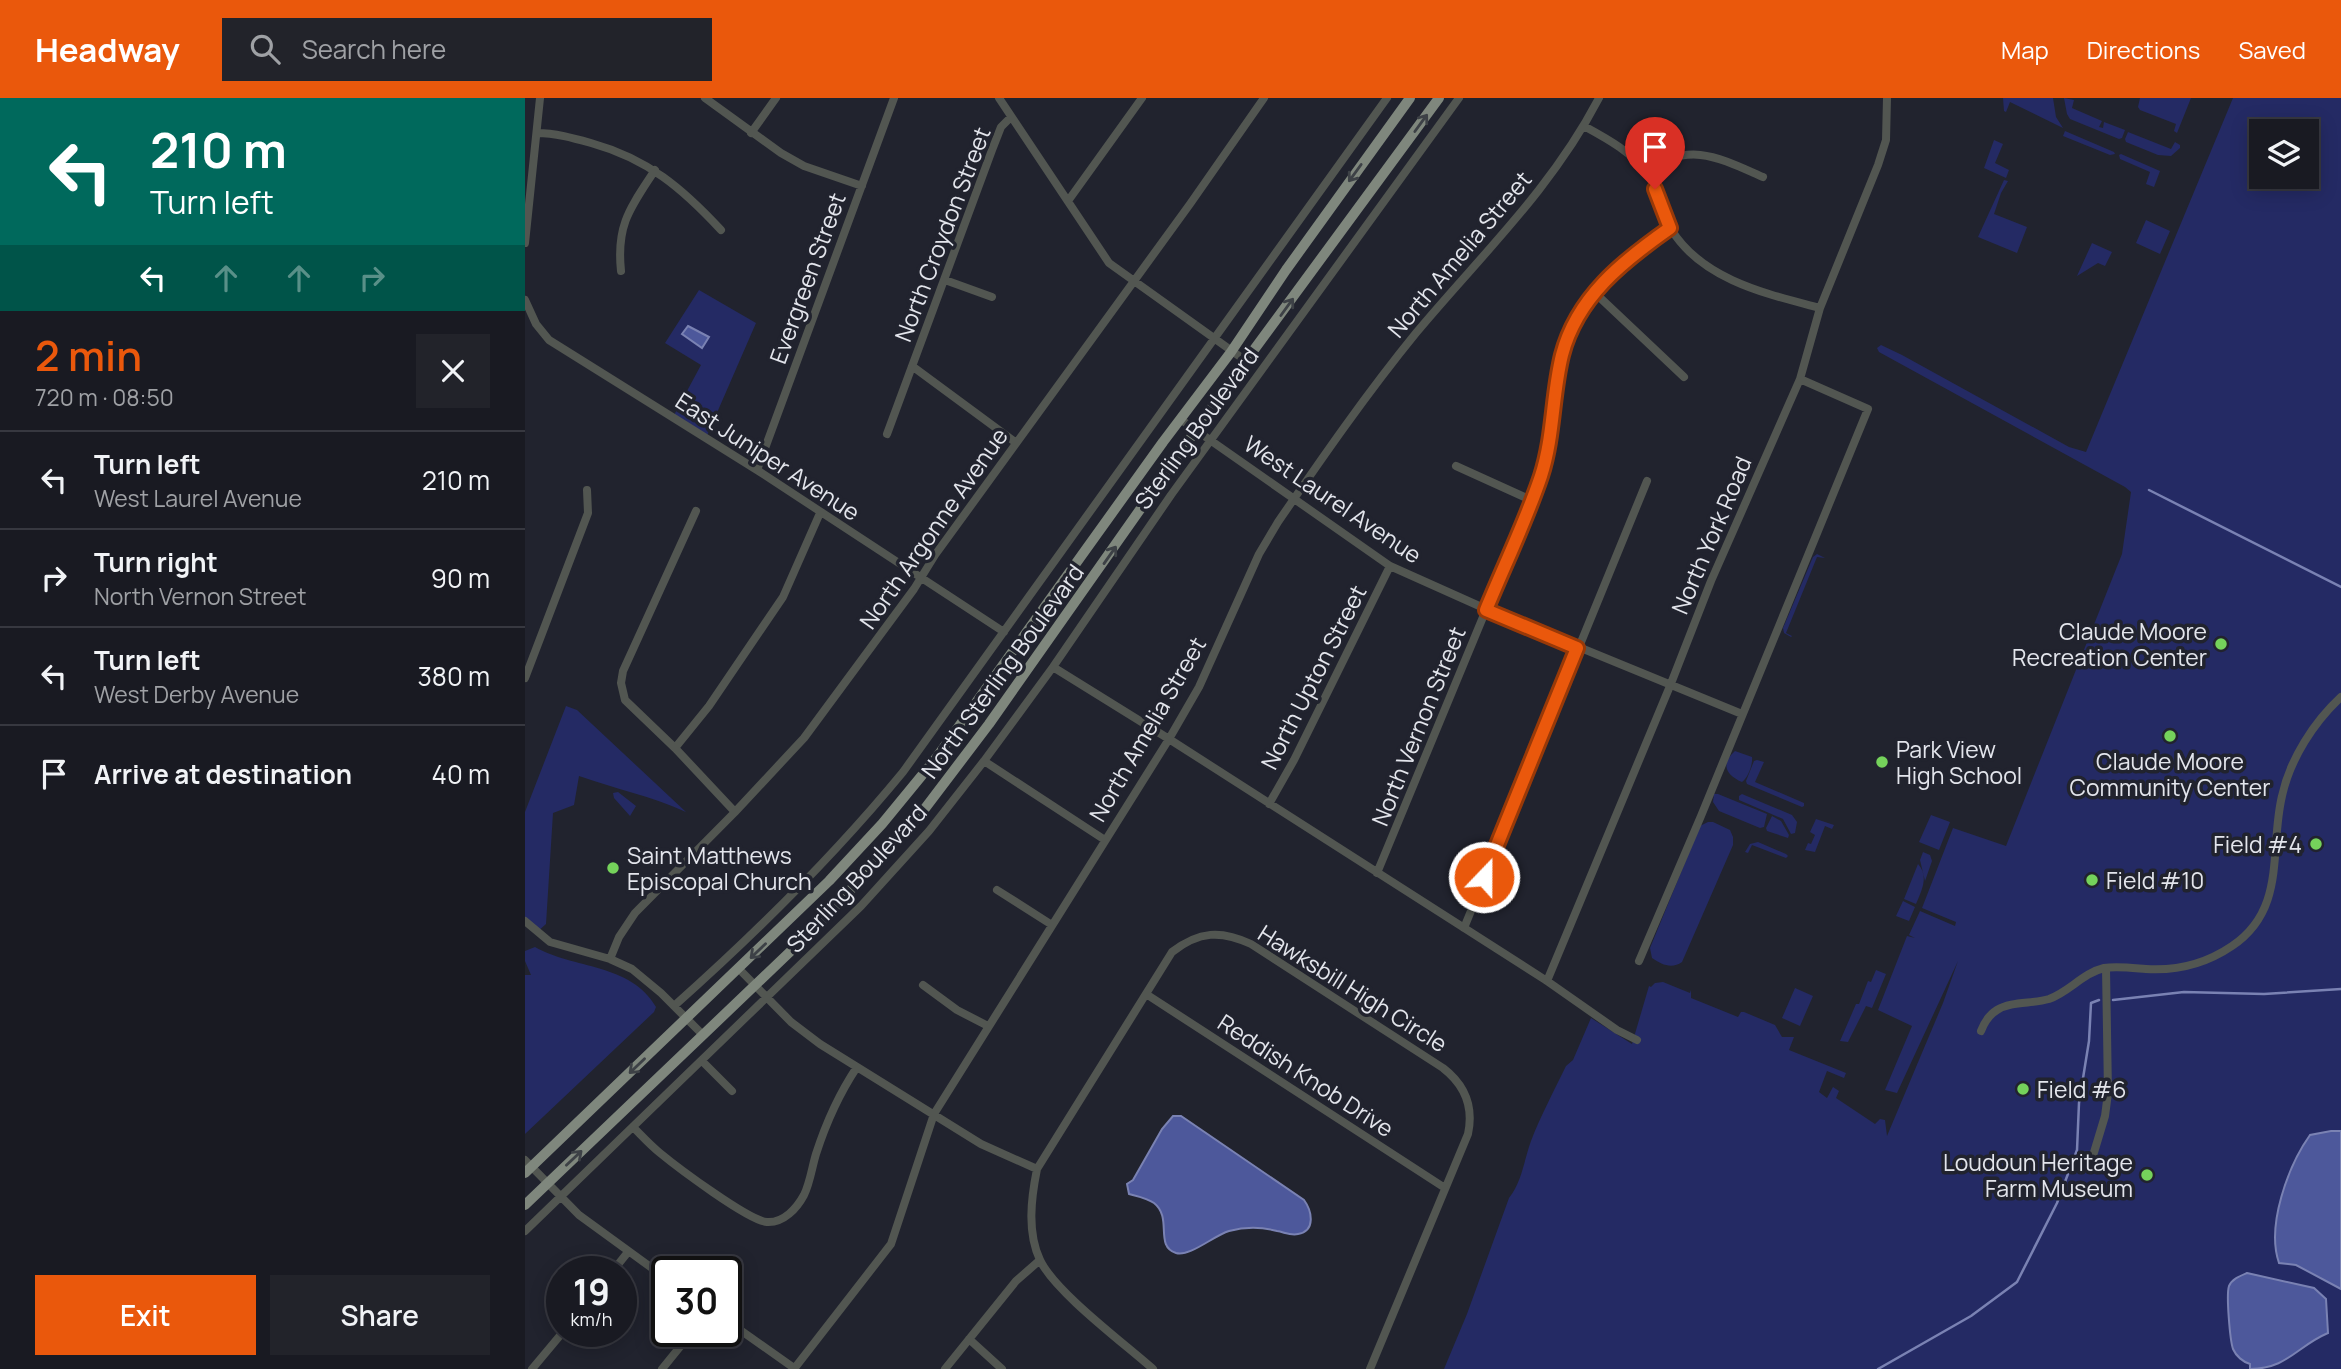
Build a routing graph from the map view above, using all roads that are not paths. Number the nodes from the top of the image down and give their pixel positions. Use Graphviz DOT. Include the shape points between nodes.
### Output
graph roads {
  1 [pos="540,98"];
  2 [pos="705,98"];
  3 [pos="776,98"];
  4 [pos="894,98"];
  5 [pos="999,98"];
  6 [pos="1142,98"];
  7 [pos="1264,98"];
  8 [pos="1387,98"];
  9 [pos="1410,98"];
  10 [pos="1439,98"];
  11 [pos="1459,98"];
  12 [pos="1598,98"];
  13 [pos="1887,98"];
  14 [pos="1011,117"];
  15 [pos="1584,126"];
  16 [pos="751,133"];
  17 [pos="537,134"];
  18 [pos="655,170"];
  19 [pos="1647,173"];
  20 [pos="1763,177"];
  21 [pos="862,186"];
  22 [pos="1068,201"];
  23 [pos="1670,228"];
  24 [pos="721,230"];
  25 [pos="525,243"];
  26 [pos="621,271"];
  27 [pos="945,281"];
  28 [pos="1134,282"];
  29 [pos="1594,292"];
  30 [pos="992,297"];
  31 [pos="525,300"];
  32 [pos="1820,309"];
  33 [pos="1213,340"];
  34 [pos="1231,352"];
  35 [pos="1246,361"];
  36 [pos="912,366"];
  37 [pos="1684,377"];
  38 [pos="1800,379"];
  39 [pos="1180,419"];
  40 [pos="1196,430"];
  41 [pos="887,434"];
  42 [pos="1211,441"];
  43 [pos="1015,442"];
  44 [pos="1456,466"];
  45 [pos="757,470"];
  46 [pos="1647,481"];
  47 [pos="587,490"];
  48 [pos="1293,499"];
  49 [pos="1531,500"];
  50 [pos="696,511"];
  51 [pos="820,513"];
  52 [pos="1390,566"];
  53 [pos="922,579"];
  54 [pos="1486,610"];
  55 [pos="1004,632"];
  56 [pos="1577,648"];
  57 [pos="1053,667"];
  58 [pos="525,678"];
  59 [pos="1670,686"];
  60 [pos="2341,697"];
  61 [pos="1742,714"];
  62 [pos="1169,739"];
  63 [pos="675,748"];
  64 [pos="984,761"];
  65 [pos="1269,804"];
  66 [pos="735,812"];
  67 [pos="1105,840"];
  68 [pos="1377,873"];
  69 [pos="996,890"];
  70 [pos="525,921"];
  71 [pos="1052,925"];
  72 [pos="1464,928"];
  73 [pos="610,959"];
  74 [pos="1639,961"];
  75 [pos="2106,968"];
  76 [pos="739,969"];
  77 [pos="1547,981"];
  78 [pos="923,985"];
  79 [pos="755,986"];
  80 [pos="1146,994"];
  81 [pos="767,998"];
  82 [pos="674,1006"];
  83 [pos="686,1019"];
  84 [pos="988,1026"];
  85 [pos="1981,1031"];
  86 [pos="703,1035"];
  87 [pos="1637,1040"];
  88 [pos="702,1061"];
  89 [pos="857,1068"];
  90 [pos="732,1091"];
  91 [pos="934,1114"];
  92 [pos="633,1128"];
  93 [pos="2092,1159"];
  94 [pos="527,1167"];
  95 [pos="1037,1169"];
  96 [pos="548,1182"];
  97 [pos="1445,1188"];
  98 [pos="561,1195"];
  99 [pos="525,1205"];
  100 [pos="525,1231"];
  101 [pos="628,1252"];
  102 [pos="625,1256"];
  103 [pos="1040,1260"];
  104 [pos="651,1268"];
  105 [pos="742,1332"];
  106 [pos="969,1339"];
  107 [pos="550,1347"];
  108 [pos="680,1347"];
  109 [pos="532,1369"];
  110 [pos="662,1369"];
  111 [pos="794,1369"];
  112 [pos="945,1369"];
  113 [pos="1002,1369"];
  114 [pos="1153,1369"];
  115 [pos="1370,1369"];
  1 -- 17 [label="street"];
  2 -- 16 [label="street"];
  3 -- 16 [label="street"];
  4 -- 21 [label="street, Evergreen Street"];
  5 -- 14 [label="street"];
  6 -- 22 [label="street"];
  7 -- 28 [label="street, North Argonne Avenue"];
  8 -- 33 [label="street, Sterling Boulevard"];
  9 -- 34 [label="main road, North Sterling Boulevard, one-way"];
  35 -- 10 [label="main road, North Sterling Boulevard, one-way"];
  11 -- 42 [label="street, Sterling Boulevard"];
  12 -- 15 [label="street, North Amelia Street"];
  13 -- 32 [label="street, North York Road" via="1886,140"];
  14 -- 22 [label="street"];
  14 -- 27 [label="street, North Croydon Street" via="992,150"];
  15 -- 19 [label="street" via="1629,155"];
  15 -- 48 [label="street, North Amelia Street" via="1515,222 1417,332"];
  16 -- 21 [label="street" via="804,166"];
  17 -- 18 [label="street" via="600,146"];
  17 -- 25 [label="street"];
  18 -- 24 [label="street" via="679,187"];
  18 -- 26 [label="street" via="622,229"];
  19 -- 20 [label="street" via="1678,155 1698,153"];
  19 -- 23 [label="street"];
  21 -- 45 [label="street, Evergreen Street"];
  22 -- 28 [label="street" via="1109,263"];
  23 -- 29 [label="street, North Vernon Street" via="1624,261"];
  23 -- 32 [label="street" via="1686,248 1721,275"];
  27 -- 30 [label="street"];
  27 -- 36 [label="street, North Croydon Street"];
  28 -- 33 [label="street"];
  28 -- 43 [label="street, North Argonne Avenue"];
  29 -- 37 [label="street"];
  29 -- 49 [label="street, North Vernon Street" via="1573,325 1562,355 1551,440"];
  31 -- 45 [label="street, East Juniper Avenue" via="535,324 549,340"];
  32 -- 38 [label="street, North York Road"];
  33 -- 34 [label="street"];
  33 -- 55 [label="street, Sterling Boulevard"];
  34 -- 35 [label="street"];
  34 -- 39 [label="main road, North Sterling Boulevard"];
  35 -- 40 [label="main road, North Sterling Boulevard"];
  36 -- 41 [label="street, North Croydon Street"];
  36 -- 43 [label="street"];
  38 -- 59 [label="street, North York Road"];
  38 -- 61 [label="street" via="1868,408"];
  39 -- 40 [label="street, West Laurel Avenue"];
  39 -- 76 [label="main road, North Sterling Boulevard, one-way" via="904,799"];
  40 -- 42 [label="street, West Laurel Avenue"];
  79 -- 40 [label="main road, North Sterling Boulevard, one-way" via="921,815"];
  42 -- 48 [label="street, West Laurel Avenue"];
  42 -- 57 [label="street, Sterling Boulevard"];
  43 -- 53 [label="street, North Argonne Avenue"];
  44 -- 49 [label="street"];
  45 -- 51 [label="street, East Juniper Avenue"];
  46 -- 56 [label="street"];
  47 -- 58 [label="street" via="588,513"];
  48 -- 52 [label="street, West Laurel Avenue"];
  48 -- 62 [label="street, North Amelia Street" via="1259,554 1199,687"];
  49 -- 54 [label="street, North Vernon Street"];
  50 -- 63 [label="street" via="621,683 625,700"];
  51 -- 53 [label="street, East Juniper Avenue"];
  51 -- 63 [label="street" via="783,597"];
  52 -- 54 [label="street, West Laurel Avenue"];
  52 -- 65 [label="street, North Upton Street"];
  53 -- 55 [label="street, East Juniper Avenue"];
  53 -- 66 [label="street, North Argonne Avenue" via="826,711"];
  54 -- 56 [label="street, West Laurel Avenue"];
  54 -- 68 [label="street, North Vernon Street"];
  55 -- 82 [label="street, Sterling Boulevard" via="927,741 852,832 742,945"];
  56 -- 59 [label="street, West Laurel Avenue"];
  56 -- 72 [label="street"];
  57 -- 62 [label="street"];
  57 -- 64 [label="street, Sterling Boulevard"];
  59 -- 61 [label="street, West Laurel Avenue"];
  59 -- 77 [label="street, North York Road"];
  60 -- 75 [label="street" via="2313,730 2282,794 2271,895 2247,933 2221,953 2194,964 2166,969"];
  61 -- 74 [label="street"];
  62 -- 65 [label="street"];
  62 -- 67 [label="street, North Amelia Street"];
  63 -- 66 [label="street"];
  64 -- 67 [label="street"];
  64 -- 81 [label="street, Sterling Boulevard" via="900,865"];
  65 -- 68 [label="street"];
  66 -- 73 [label="street, North Argonne Avenue" via="635,913"];
  67 -- 71 [label="street, North Amelia Street"];
  68 -- 72 [label="street"];
  69 -- 71 [label="street"];
  70 -- 73 [label="street" via="550,942"];
  71 -- 84 [label="street, North Amelia Street"];
  72 -- 77 [label="street"];
  73 -- 82 [label="street" via="632,969"];
  75 -- 85 [label="street" via="2048,999 1999,1009"];
  75 -- 93 [label="street" via="2108,1093"];
  76 -- 79 [label="street"];
  76 -- 83 [label="main road, North Sterling Boulevard"];
  77 -- 87 [label="street"];
  78 -- 84 [label="street"];
  79 -- 81 [label="street"];
  79 -- 86 [label="main road, North Sterling Boulevard"];
  80 -- 95 [label="street, Hawksbill High Circle"];
  80 -- 97 [label="street, Reddish Knob Drive"];
  80 -- 97 [label="street, Hawksbill High Circle" via="1172,952 1185,942 1220,934 1236,937 1443,1068 1467,1095 1471,1122"];
  81 -- 88 [label="street, Sterling Boulevard"];
  81 -- 89 [label="street" via="806,1034"];
  82 -- 83 [label="street"];
  83 -- 86 [label="street"];
  83 -- 94 [label="main road, North Sterling Boulevard, one-way"];
  84 -- 91 [label="street, North Amelia Street"];
  96 -- 86 [label="main road, North Sterling Boulevard, one-way"];
  88 -- 90 [label="street"];
  88 -- 92 [label="street, Sterling Boulevard"];
  89 -- 91 [label="street"];
  89 -- 92 [label="street" via="830,1115 805,1193 795,1209 776,1221 755,1219 661,1154"];
  91 -- 95 [label="street" via="981,1144"];
  91 -- 111 [label="street, North Amelia Street" via="891,1244"];
  92 -- 98 [label="street, Sterling Boulevard"];
  94 -- 96 [label="street"];
  95 -- 103 [label="street, Hawksbill High Circle" via="1031,1220"];
  96 -- 98 [label="street"];
  96 -- 99 [label="main road, North Sterling Boulevard"];
  97 -- 115 [label="street, Hawksbill High Circle"];
  98 -- 100 [label="street, Sterling Boulevard"];
  98 -- 101 [label="street" via="579,1215"];
  101 -- 102 [label="street"];
  101 -- 104 [label="street"];
  103 -- 106 [label="street" via="1016,1281"];
  103 -- 114 [label="street, Hawksbill High Circle" via="1056,1282"];
  105 -- 111 [label="street"];
  106 -- 112 [label="street"];
  106 -- 113 [label="street"];
  107 -- 109 [label="street"];
  108 -- 110 [label="street"];
}
